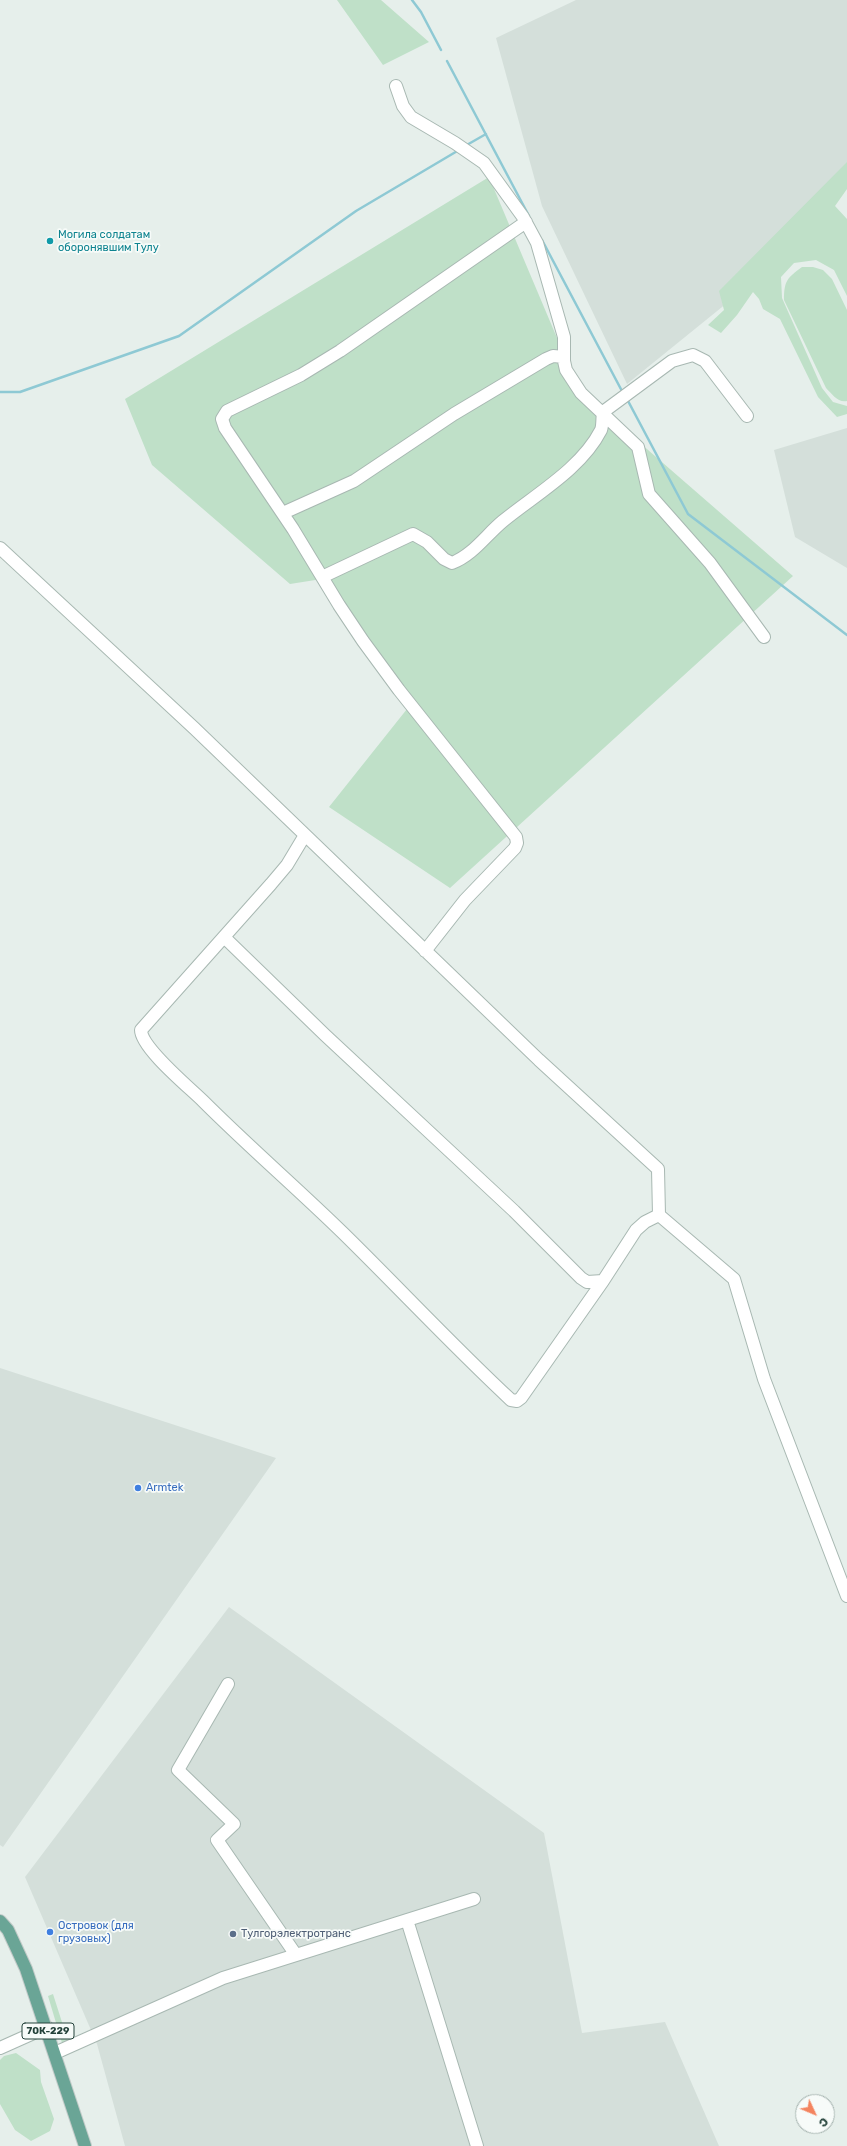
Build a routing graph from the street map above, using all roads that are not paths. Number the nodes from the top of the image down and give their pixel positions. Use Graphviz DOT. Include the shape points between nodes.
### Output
graph roads {
  1 [pos="396,86"];
  2 [pos="526,222"];
  3 [pos="564,357"];
  4 [pos="603,412"];
  5 [pos="747,416"];
  6 [pos="283,514"];
  7 [pos="0,548"];
  8 [pos="322,577"];
  9 [pos="764,637"];
  10 [pos="305,835"];
  11 [pos="224,938"];
  12 [pos="425,951"];
  13 [pos="658,1215"];
  14 [pos="603,1281"];
  15 [pos="847,1596"];
  16 [pos="228,1684"];
  17 [pos="474,1899"];
  18 [pos="407,1920"];
  19 [pos="0,1921"];
  20 [pos="296,1955"];
  21 [pos="47,2027"];
  22 [pos="0,2048"];
  23 [pos="55,2053"];
  24 [pos="86,2146"];
  25 [pos="477,2146"];
  1 -- 2 [label="street" via="411,117 455,142 488,167"];
  2 -- 3 [label="street" via="537,244 564,337"];
  2 -- 6 [label="street" via="340,351 224,415 225,428"];
  3 -- 4 [label="street" via="566,370 581,392"];
  3 -- 6 [label="street" via="553,356 546,359 454,414 354,481"];
  4 -- 5 [label="street" via="672,361 693,355 705,361"];
  4 -- 8 [label="street" via="601,428 577,461 556,481 502,522 463,559 452,564 427,542 413,534"];
  4 -- 9 [label="street" via="638,447 649,494 710,563"];
  6 -- 8 [label="street"];
  7 -- 10 [label="street"];
  8 -- 12 [label="street" via="399,690 516,837 515,848 465,900"];
  10 -- 11 [label="street" via="287,865"];
  10 -- 12 [label="street"];
  11 -- 14 [label="street" via="514,1211 580,1278 587,1282"];
  11 -- 14 [label="street" via="141,1030 145,1043 244,1141 339,1229 511,1400 517,1401 521,1398"];
  12 -- 13 [label="street" via="658,1169"];
  13 -- 14 [label="street" via="636,1230"];
  13 -- 15 [label="street" via="734,1280 764,1379"];
  16 -- 20 [label="street" via="178,1770 234,1824 217,1840"];
  17 -- 18 [label="street"];
  18 -- 20 [label="street"];
  18 -- 25 [label="street"];
  19 -- 21 [label="main road, 70К-229" via="17,1946"];
  20 -- 23 [label="street" via="223,1978"];
  21 -- 22 [label="street"];
  21 -- 23 [label="main road, 70К-229"];
  23 -- 24 [label="main road, 70К-229"];
}
